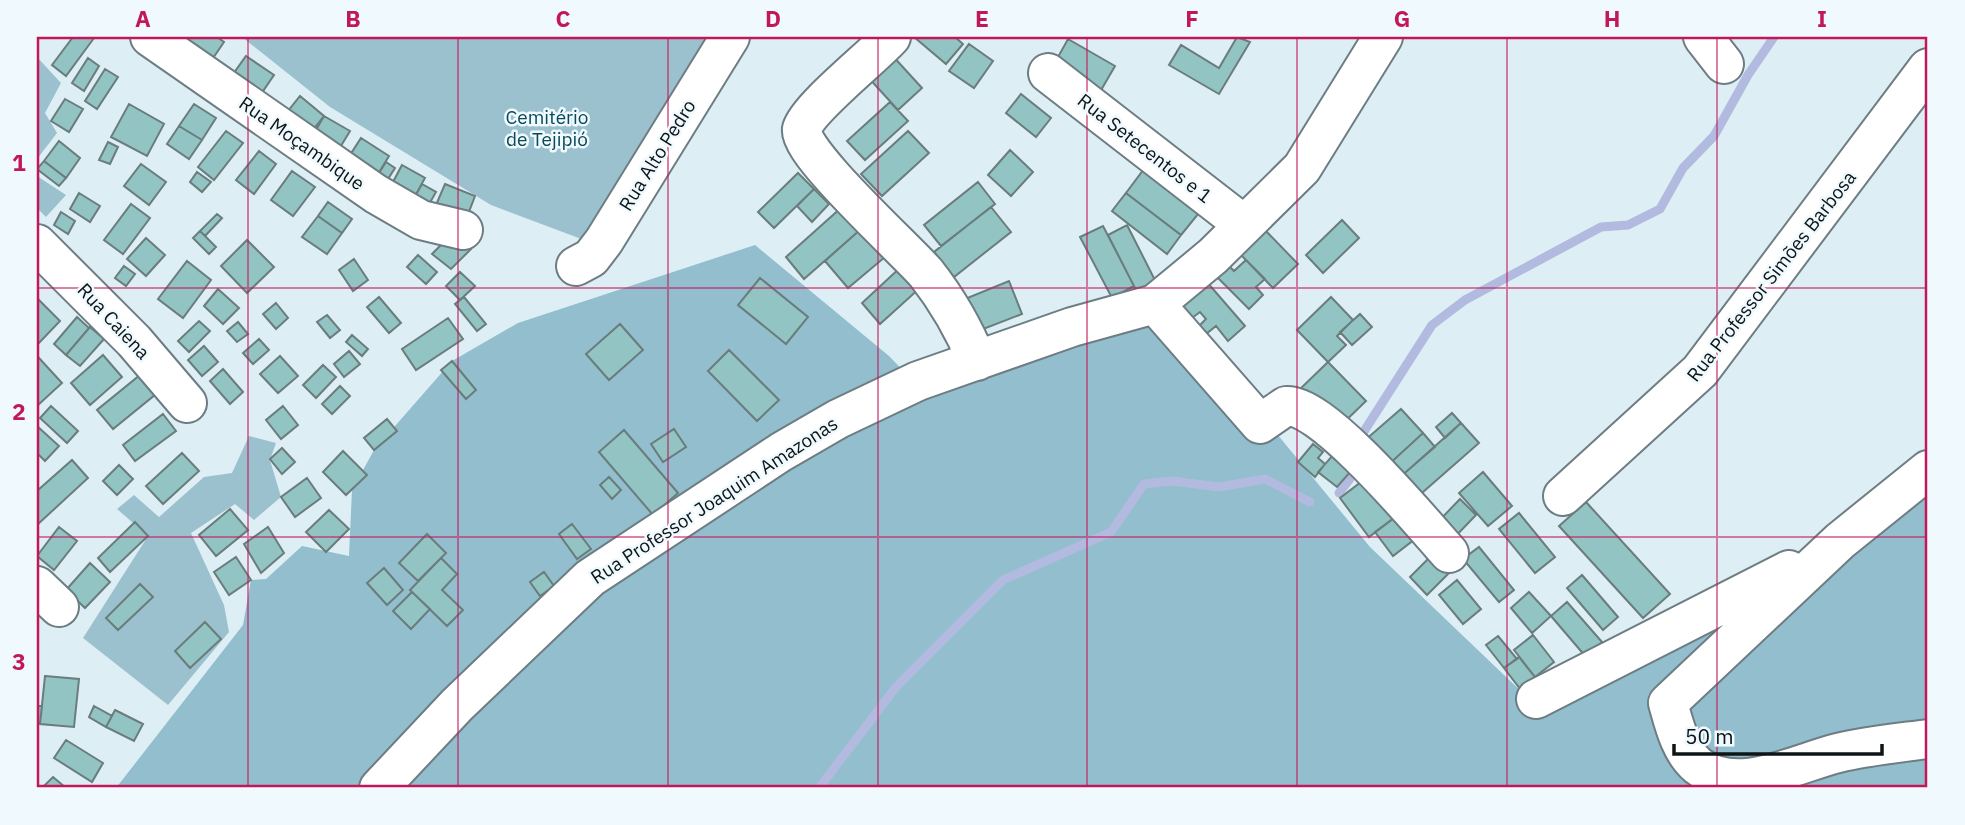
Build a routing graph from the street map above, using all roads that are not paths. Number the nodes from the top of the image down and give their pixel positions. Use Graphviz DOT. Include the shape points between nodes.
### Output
graph roads {
  1 [pos="149,37"];
  2 [pos="730,37"];
  3 [pos="891,37"];
  4 [pos="1383,37"];
  5 [pos="1928,68"];
  6 [pos="1048,72"];
  7 [pos="1242,224"];
  8 [pos="463,230"];
  9 [pos="37,244"];
  10 [pos="576,266"];
  11 [pos="1155,304"];
  12 [pos="976,361"];
  13 [pos="187,402"];
  14 [pos="1928,470"];
  15 [pos="1563,496"];
  16 [pos="1840,541"];
  17 [pos="1449,553"];
  18 [pos="1536,699"];
  19 [pos="1928,739"];
  20 [pos="379,788"];
  1 -- 8 [label="street, Rua Moçambique" via="376,194 421,220"];
  2 -- 10 [label="street, Rua Alto Pedro" via="604,241"];
  3 -- 12 [label="street" via="812,114 801,131 806,148 924,272 955,314"];
  4 -- 7 [label="street" via="1302,167"];
  5 -- 15 [label="street, Rua Professor Simões Barbosa" via="1700,371"];
  6 -- 7 [label="street, Rua Setecentos e 1"];
  7 -- 11 [label="street" via="1197,271"];
  9 -- 13 [label="street, Rua Caiena"];
  11 -- 12 [label="street, Rua Professor Joaquim Amazonas"];
  11 -- 17 [label="street" via="1260,424 1286,406 1307,410 1372,467"];
  12 -- 20 [label="street, Rua Professor Joaquim Amazonas" via="918,381 838,419 780,452 590,578 457,705"];
  14 -- 16 [label="street"];
  16 -- 18 [label="street"];
  16 -- 19 [label="street" via="1668,704 1679,741 1698,766 1730,779 1755,777 1840,752"];
}
